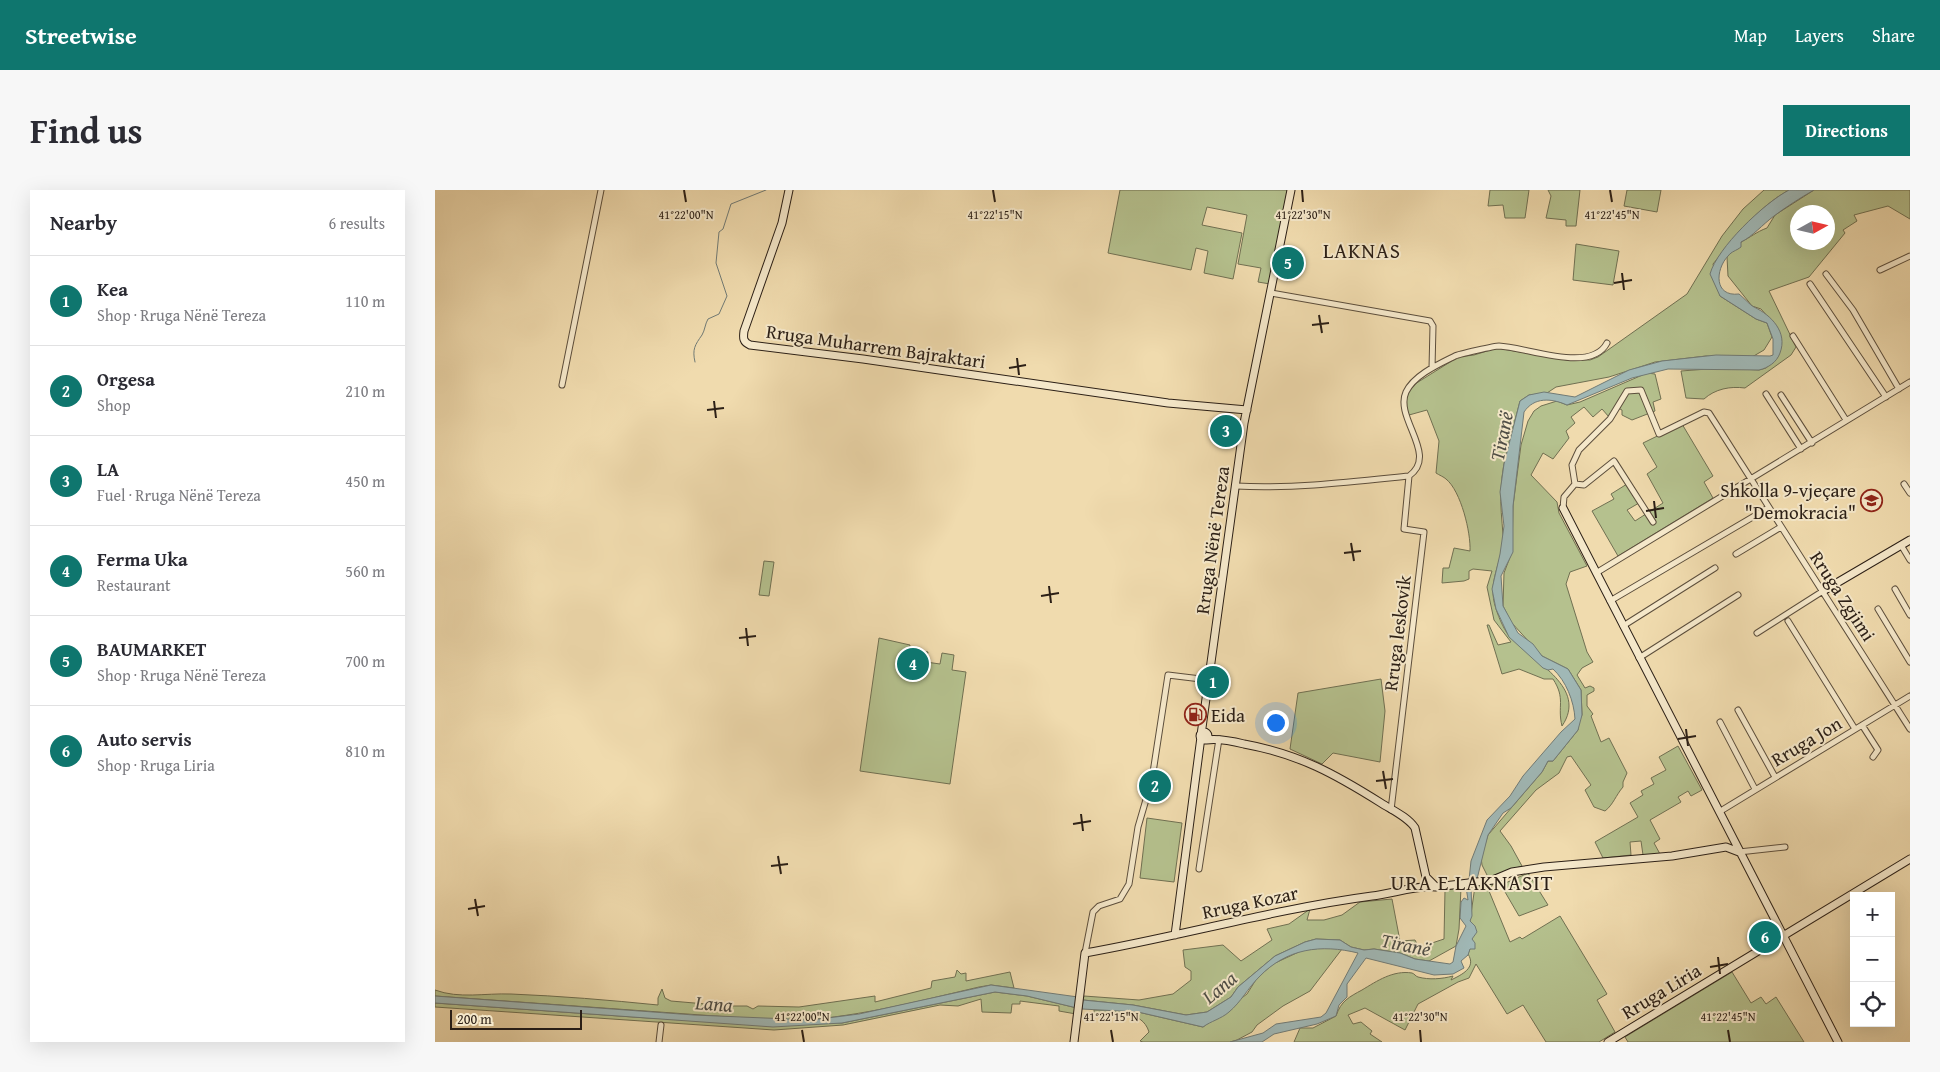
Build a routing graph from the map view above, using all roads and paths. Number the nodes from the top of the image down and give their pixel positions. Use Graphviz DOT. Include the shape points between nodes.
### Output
graph roads {
  1 [pos="601,190"];
  2 [pos="789,190"];
  3 [pos="1291,190"];
  4 [pos="1910,256"];
  5 [pos="1880,270"];
  6 [pos="1826,274"];
  7 [pos="1810,284"];
  8 [pos="1271,294"];
  9 [pos="1793,336"];
  10 [pos="1607,343"];
  11 [pos="1433,368"];
  12 [pos="1910,382"];
  13 [pos="562,385"];
  14 [pos="1899,389"];
  15 [pos="1766,394"];
  16 [pos="1781,395"];
  17 [pos="1886,397"];
  18 [pos="1247,410"];
  19 [pos="1846,420"];
  20 [pos="1812,443"];
  21 [pos="1801,450"];
  22 [pos="1409,476"];
  23 [pos="1750,479"];
  24 [pos="1575,484"];
  25 [pos="1904,484"];
  26 [pos="1236,486"];
  27 [pos="1910,493"];
  28 [pos="1563,508"];
  29 [pos="1768,508"];
  30 [pos="1653,522"];
  31 [pos="1781,528"];
  32 [pos="1910,540"];
  33 [pos="1901,545"];
  34 [pos="1736,554"];
  35 [pos="1910,560"];
  36 [pos="1715,568"];
  37 [pos="1596,573"];
  38 [pos="1895,589"];
  39 [pos="1823,591"];
  40 [pos="1739,595"];
  41 [pos="1611,601"];
  42 [pos="1878,609"];
  43 [pos="1910,615"];
  44 [pos="1788,621"];
  45 [pos="1623,626"];
  46 [pos="1757,633"];
  47 [pos="1639,658"];
  48 [pos="1910,662"];
  49 [pos="1209,680"];
  50 [pos="1910,696"];
  51 [pos="1895,705"];
  52 [pos="1738,710"];
  53 [pos="1720,722"];
  54 [pos="1862,725"];
  55 [pos="1855,729"];
  56 [pos="1910,729"];
  57 [pos="1204,737"];
  58 [pos="1219,739"];
  59 [pos="1873,757"];
  60 [pos="1775,777"];
  61 [pos="1755,789"];
  62 [pos="1391,810"];
  63 [pos="1719,812"];
  64 [pos="1731,836"];
  65 [pos="1726,847"];
  66 [pos="1785,847"];
  67 [pos="1739,852"];
  68 [pos="1910,859"];
  69 [pos="1199,869"];
  70 [pos="1426,877"];
  71 [pos="1422,887"];
  72 [pos="1438,887"];
  73 [pos="1175,935"];
  74 [pos="1782,936"];
  75 [pos="1085,952"];
  76 [pos="661,1025"];
  77 [pos="659,1042"];
  78 [pos="1074,1042"];
  79 [pos="1608,1042"];
  80 [pos="1838,1042"];
  1 -- 13 [label="street"];
  2 -- 18 [label="street, Rruga Muharrem Bajraktari" via="782,223 743,338 745,343 1168,402"];
  3 -- 8 [label="street, Rruga Nënë Tereza"];
  4 -- 5 [label="street"];
  6 -- 14 [label="street" via="1853,310"];
  7 -- 17 [label="street"];
  8 -- 11 [label="street" via="1430,321 1433,326"];
  8 -- 18 [label="street, Rruga Nënë Tereza"];
  9 -- 19 [label="street"];
  10 -- 11 [label="street" via="1595,355 1578,359 1498,346 1457,355"];
  11 -- 22 [label="street" via="1415,381 1404,399 1403,408 1417,442 1419,456"];
  12 -- 14 [label="street"];
  14 -- 17 [label="street"];
  15 -- 21 [label="street"];
  16 -- 20 [label="street"];
  17 -- 19 [label="street"];
  18 -- 26 [label="street, Rruga Nënë Tereza"];
  19 -- 20 [label="street"];
  20 -- 21 [label="street"];
  21 -- 23 [label="street"];
  22 -- 26 [label="street" via="1326,485"];
  22 -- 62 [label="street, Rruga leskovik" via="1404,528 1424,532"];
  23 -- 24 [label="street, Rruga Zgjimi" via="1709,412 1659,434 1638,389 1625,392 1622,403 1610,420 1579,450 1573,465"];
  23 -- 29 [label="street, Rruga Zgjimi"];
  23 -- 37 [label="street"];
  24 -- 28 [label="street" via="1561,502"];
  24 -- 30 [label="street" via="1584,485 1614,461"];
  25 -- 27 [label="street"];
  26 -- 49 [label="street, Rruga Nënë Tereza"];
  28 -- 37 [label="street"];
  29 -- 31 [label="street, Rruga Zgjimi"];
  29 -- 41 [label="street"];
  31 -- 34 [label="street"];
  31 -- 39 [label="street, Rruga Zgjimi"];
  32 -- 33 [label="street"];
  33 -- 35 [label="street"];
  33 -- 39 [label="street"];
  36 -- 45 [label="street"];
  37 -- 41 [label="street"];
  38 -- 43 [label="street"];
  39 -- 46 [label="street"];
  39 -- 51 [label="street, Rruga Zgjimi"];
  40 -- 47 [label="street"];
  41 -- 45 [label="street"];
  42 -- 48 [label="street"];
  44 -- 55 [label="street"];
  45 -- 47 [label="street"];
  47 -- 63 [label="street"];
  49 -- 57 [label="street, Rruga Nënë Tereza"];
  49 -- 75 [label="street" via="1168,675 1152,779 1138,827 1129,884 1119,899 1099,906 1093,912"];
  50 -- 51 [label="street, Rruga Jon"];
  51 -- 54 [label="street, Rruga Jon"];
  51 -- 56 [label="street, Rruga Zgjimi"];
  52 -- 60 [label="street"];
  53 -- 61 [label="street"];
  54 -- 55 [label="street, Rruga Jon"];
  54 -- 59 [label="street" via="1878,750"];
  55 -- 60 [label="street, Rruga Jon"];
  57 -- 58 [label="street"];
  57 -- 73 [label="street, Rruga Nënë Tereza"];
  58 -- 62 [label="street" via="1297,756"];
  58 -- 69 [label="street"];
  60 -- 61 [label="street, Rruga Jon"];
  61 -- 63 [label="street, Rruga Jon"];
  62 -- 70 [label="street" via="1415,828"];
  63 -- 64 [label="street"];
  64 -- 65 [label="street" via="1731,843"];
  64 -- 67 [label="street"];
  65 -- 67 [label="street"];
  65 -- 72 [label="street" via="1672,856 1521,870 1493,880"];
  66 -- 67 [label="street"];
  67 -- 74 [label="street"];
  68 -- 74 [label="street, Rruga Liria"];
  70 -- 71 [label="street"];
  70 -- 72 [label="street"];
  71 -- 72 [label="street, Rruga Kozar"];
  71 -- 73 [label="street, Rruga Kozar" via="1243,919"];
  73 -- 75 [label="street, Rruga Kozar"];
  74 -- 79 [label="street, Rruga Liria"];
  74 -- 80 [label="street"];
  75 -- 78 [label="street"];
  76 -- 77 [label="street"];
}
